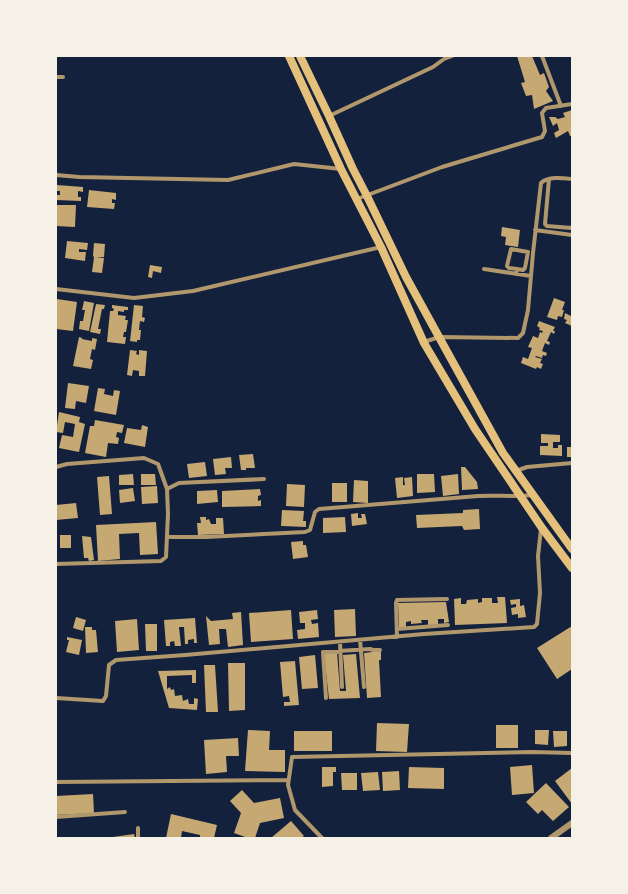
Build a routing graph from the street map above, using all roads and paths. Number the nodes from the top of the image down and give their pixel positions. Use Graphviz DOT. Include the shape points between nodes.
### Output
graph roads {
  1 [pos="289,56"];
  2 [pos="300,56"];
  3 [pos="452,56"];
  4 [pos="542,56"];
  5 [pos="56,77"];
  6 [pos="63,77"];
  7 [pos="572,104"];
  8 [pos="561,106"];
  9 [pos="329,116"];
  10 [pos="354,171"];
  11 [pos="343,172"];
  12 [pos="56,175"];
  13 [pos="550,179"];
  14 [pos="572,179"];
  15 [pos="367,196"];
  16 [pos="357,199"];
  17 [pos="572,227"];
  18 [pos="536,230"];
  19 [pos="572,235"];
  20 [pos="381,247"];
  21 [pos="528,252"];
  22 [pos="533,253"];
  23 [pos="484,269"];
  24 [pos="516,271"];
  25 [pos="531,276"];
  26 [pos="56,289"];
  27 [pos="439,337"];
  28 [pos="424,343"];
  29 [pos="572,463"];
  30 [pos="56,467"];
  31 [pos="516,471"];
  32 [pos="264,479"];
  33 [pos="167,489"];
  34 [pos="532,494"];
  35 [pos="521,496"];
  36 [pos="542,528"];
  37 [pos="168,537"];
  38 [pos="572,550"];
  39 [pos="56,564"];
  40 [pos="572,568"];
  41 [pos="447,599"];
  42 [pos="448,625"];
  43 [pos="424,626"];
  44 [pos="397,629"];
  45 [pos="424,634"];
  46 [pos="397,636"];
  47 [pos="360,640"];
  48 [pos="340,642"];
  49 [pos="361,649"];
  50 [pos="380,650"];
  51 [pos="340,651"];
  52 [pos="342,687"];
  53 [pos="364,687"];
  54 [pos="56,698"];
  55 [pos="326,698"];
  56 [pos="572,753"];
  57 [pos="288,780"];
  58 [pos="56,782"];
  59 [pos="124,812"];
  60 [pos="56,817"];
  61 [pos="572,823"];
  62 [pos="138,828"];
  63 [pos="138,838"];
  64 [pos="322,838"];
  65 [pos="551,838"];
  1 -- 11 [label="main road"];
  2 -- 9 [label="main road"];
  3 -- 9 [label="street"];
  4 -- 8 [label="street"];
  5 -- 6 [label="street"];
  7 -- 8 [label="street"];
  8 -- 15 [label="street" via="546,108 542,113 545,131 542,137 442,167"];
  9 -- 10 [label="main road"];
  10 -- 11 [label="main road"];
  10 -- 15 [label="main road"];
  11 -- 12 [label="street" via="294,164 228,180"];
  11 -- 16 [label="main road"];
  13 -- 14 [label="street"];
  13 -- 17 [label="street" via="545,224"];
  13 -- 18 [label="street" via="541,183"];
  15 -- 16 [label="street"];
  15 -- 27 [label="main road" via="406,277"];
  16 -- 20 [label="main road"];
  18 -- 19 [label="street"];
  18 -- 22 [label="street"];
  20 -- 26 [label="street" via="193,291 134,298"];
  20 -- 28 [label="main road"];
  21 -- 22 [label="street"];
  21 -- 24 [label="street" via="525,268"];
  21 -- 24 [label="street" via="510,250 507,266"];
  22 -- 25 [label="street"];
  23 -- 24 [label="street"];
  24 -- 25 [label="street"];
  25 -- 27 [label="street" via="528,310 523,333 518,338"];
  27 -- 28 [label="street"];
  27 -- 31 [label="main road" via="503,453"];
  28 -- 35 [label="main road" via="475,429"];
  29 -- 31 [label="street" via="527,467"];
  30 -- 33 [label="street" via="144,458 158,464"];
  31 -- 34 [label="main road"];
  32 -- 33 [label="street" via="179,483"];
  33 -- 37 [label="street"];
  34 -- 35 [label="street"];
  34 -- 38 [label="main road"];
  35 -- 36 [label="main road"];
  35 -- 37 [label="street" via="478,496 319,509 315,512 310,530 305,532"];
  36 -- 40 [label="main road"];
  36 -- 45 [label="street" via="538,556 540,593 537,624 534,628"];
  37 -- 39 [label="street" via="166,557 161,561"];
  41 -- 44 [label="street" via="397,600"];
  42 -- 43 [label="street"];
  43 -- 44 [label="street"];
  43 -- 45 [label="street"];
  44 -- 46 [label="street"];
  45 -- 46 [label="street"];
  46 -- 47 [label="street"];
  47 -- 48 [label="street"];
  47 -- 49 [label="street"];
  48 -- 51 [label="street"];
  48 -- 54 [label="street" via="116,660 109,665 106,696 103,701"];
  49 -- 50 [label="street"];
  49 -- 51 [label="street"];
  49 -- 53 [label="street"];
  51 -- 52 [label="street"];
  51 -- 55 [label="street" via="322,654"];
  56 -- 57 [label="street" via="292,758"];
  57 -- 58 [label="street"];
  57 -- 64 [label="street" via="295,810"];
  59 -- 60 [label="street"];
  61 -- 65 [label="street"];
  62 -- 63 [label="street"];
}
